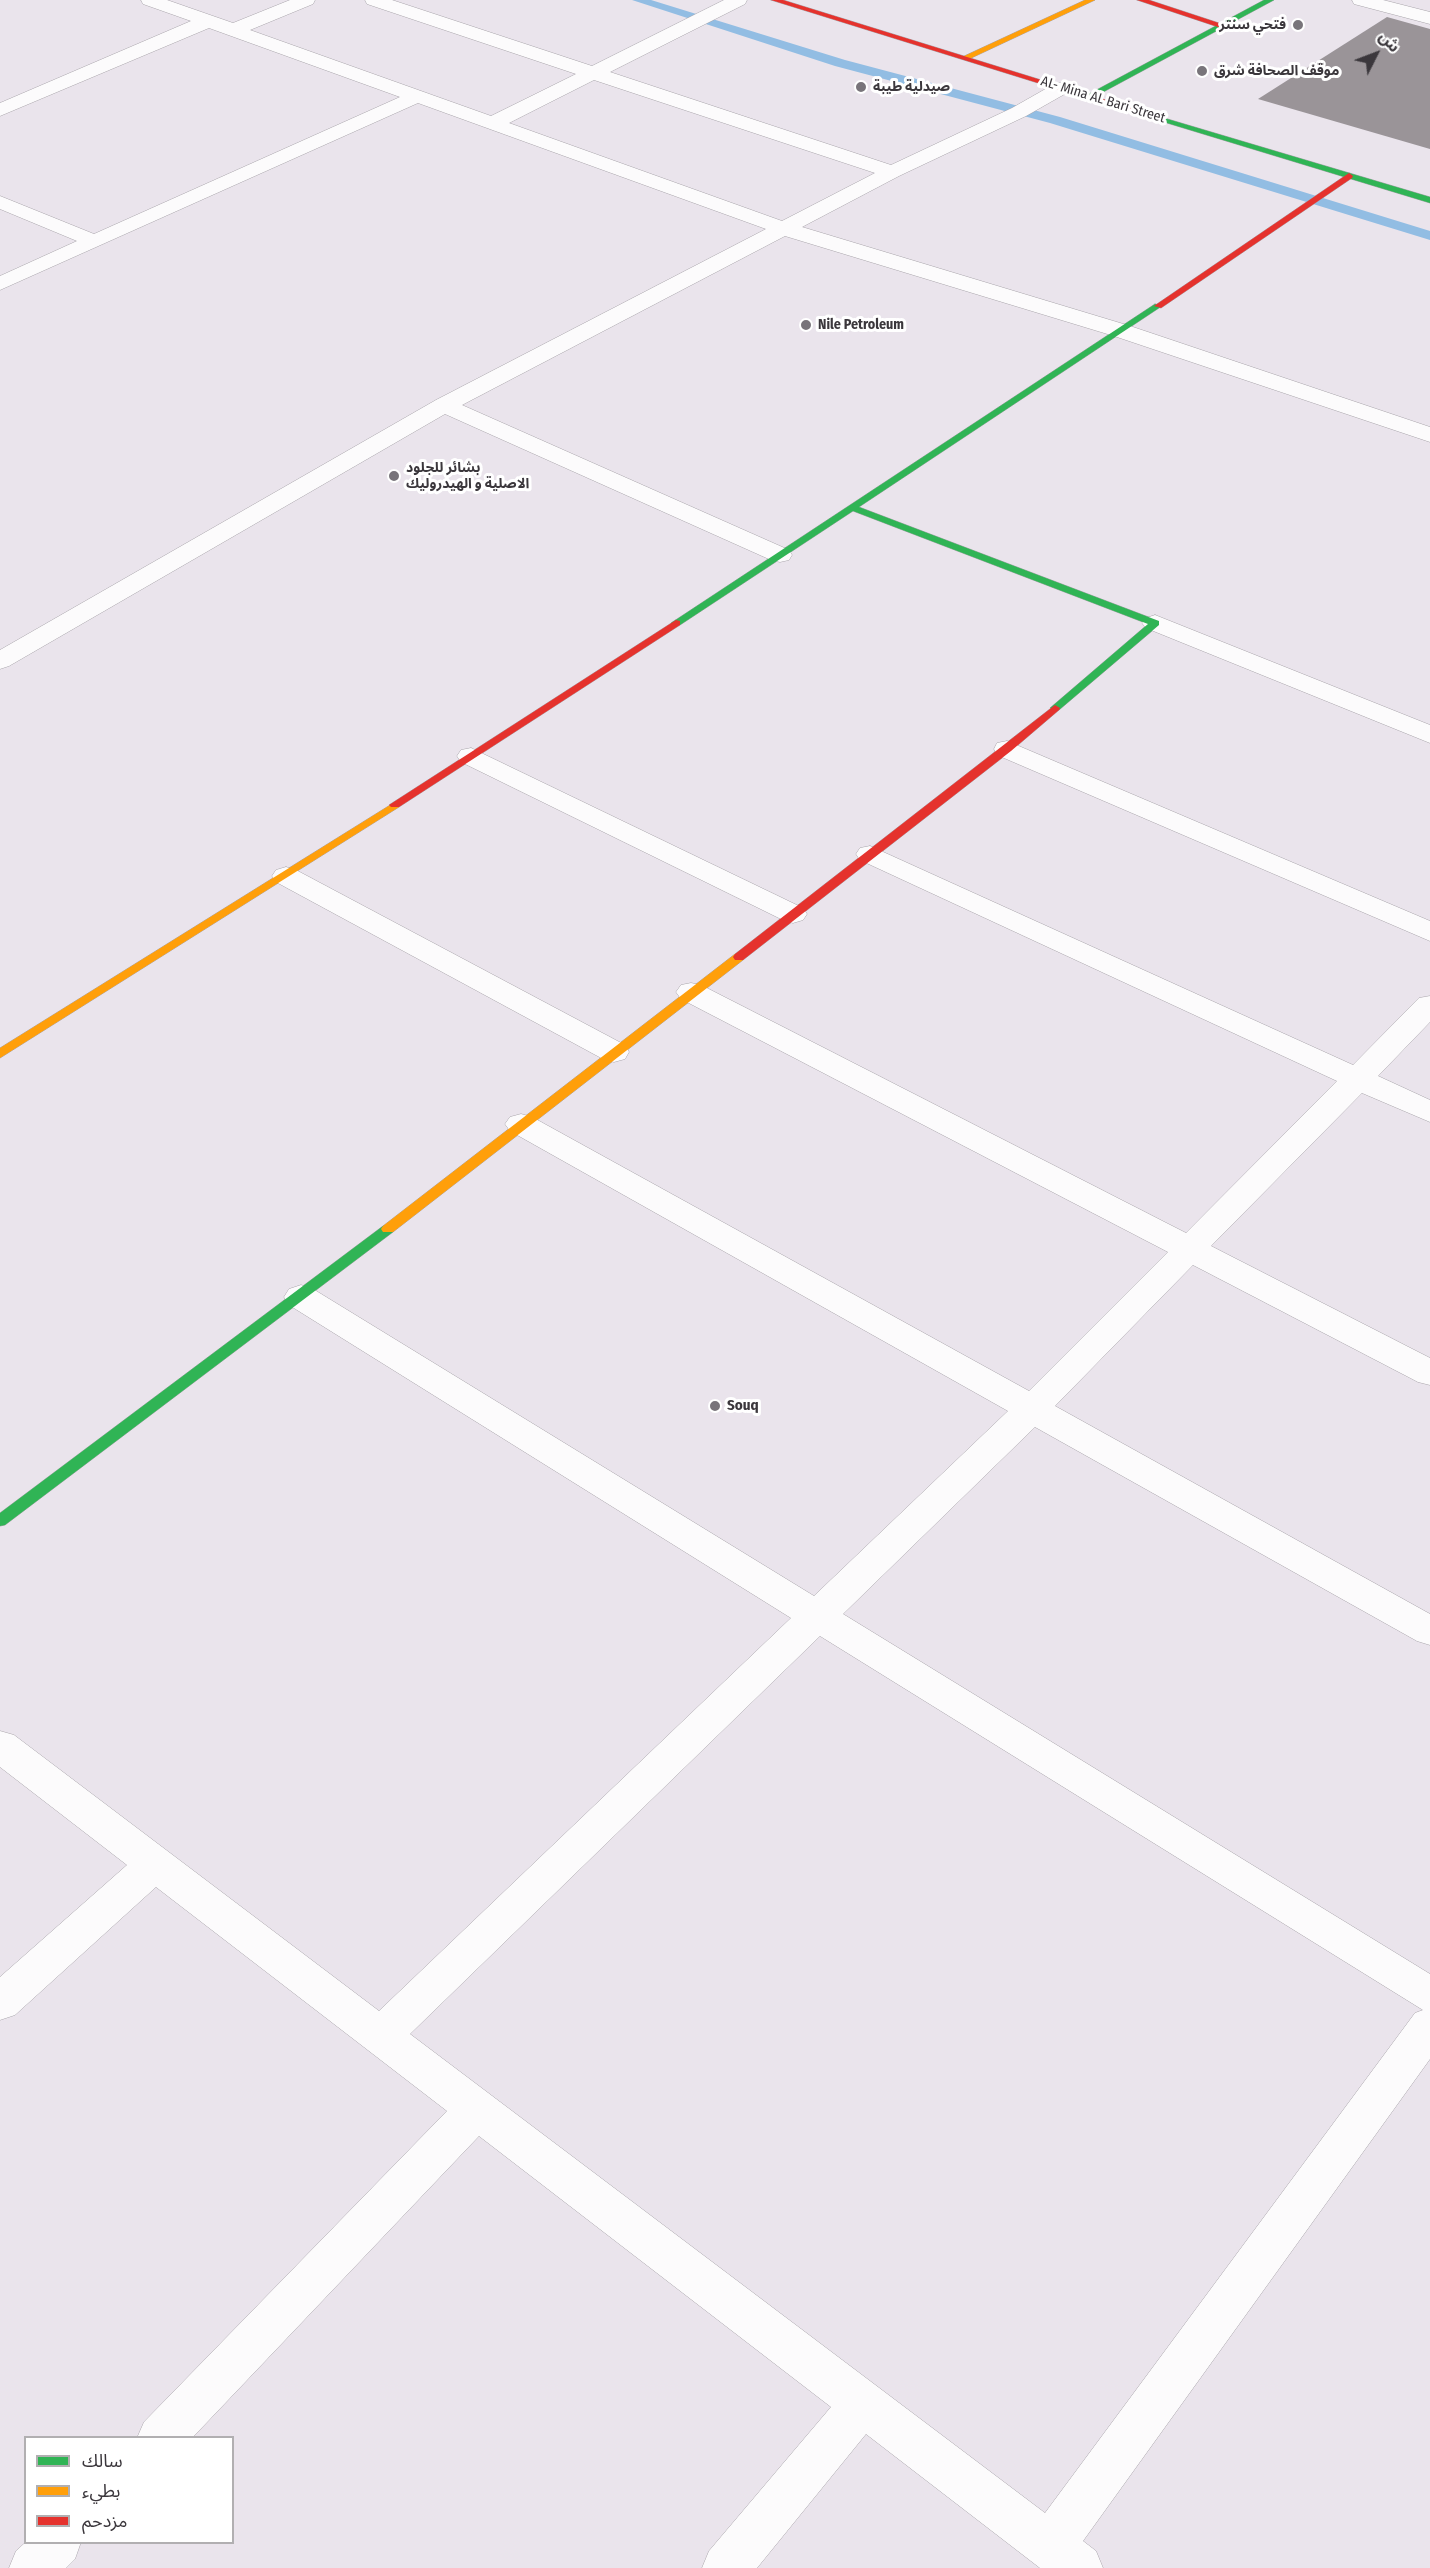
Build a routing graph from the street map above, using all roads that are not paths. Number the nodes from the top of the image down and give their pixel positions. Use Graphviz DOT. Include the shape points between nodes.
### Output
graph roads {
  1 [pos="150,0"];
  2 [pos="306,0"];
  3 [pos="374,0"];
  4 [pos="738,0"];
  5 [pos="775,0"];
  6 [pos="1091,0"];
  7 [pos="1141,0"];
  8 [pos="1270,0"];
  9 [pos="1361,0"];
  10 [pos="1430,18"];
  11 [pos="208,21"];
  12 [pos="1224,26"];
  13 [pos="233,30"];
  14 [pos="964,58"];
  15 [pos="593,74"];
  16 [pos="1063,87"];
  17 [pos="1091,95"];
  18 [pos="415,97"];
  19 [pos="0,110"];
  20 [pos="490,124"];
  21 [pos="892,172"];
  22 [pos="1349,176"];
  23 [pos="1430,200"];
  24 [pos="0,202"];
  25 [pos="785,229"];
  26 [pos="94,241"];
  27 [pos="0,284"];
  28 [pos="1122,331"];
  29 [pos="444,405"];
  30 [pos="1430,435"];
  31 [pos="853,508"];
  32 [pos="780,555"];
  33 [pos="1155,623"];
  34 [pos="4,655"];
  35 [pos="1430,735"];
  36 [pos="1007,749"];
  37 [pos="471,756"];
  38 [pos="870,854"];
  39 [pos="286,876"];
  40 [pos="793,914"];
  41 [pos="1430,932"];
  42 [pos="691,992"];
  43 [pos="1430,1005"];
  44 [pos="614,1052"];
  45 [pos="0,1053"];
  46 [pos="1358,1079"];
  47 [pos="1430,1112"];
  48 [pos="521,1124"];
  49 [pos="1188,1249"];
  50 [pos="301,1297"];
  51 [pos="1430,1373"];
  52 [pos="1032,1409"];
  53 [pos="0,1521"];
  54 [pos="816,1617"];
  55 [pos="1430,1631"];
  56 [pos="0,1746"];
  57 [pos="155,1864"];
  58 [pos="1430,1995"];
  59 [pos="0,2002"];
  60 [pos="1430,2026"];
  61 [pos="381,2037"];
  62 [pos="477,2109"];
  63 [pos="864,2402"];
  64 [pos="162,2436"];
  65 [pos="56,2544"];
  66 [pos="1065,2557"];
  67 [pos="33,2568"];
  68 [pos="726,2568"];
  1 -- 11 [label="street"];
  2 -- 13 [label="street"];
  3 -- 15 [label="street"];
  4 -- 15 [label="street"];
  5 -- 14 [label="main road, AL- Mina AL Bari Street"];
  6 -- 14 [label="main road"];
  7 -- 12 [label="main road"];
  8 -- 12 [label="main road"];
  9 -- 10 [label="street"];
  11 -- 13 [label="street"];
  11 -- 19 [label="street"];
  12 -- 17 [label="main road"];
  13 -- 18 [label="street"];
  14 -- 16 [label="main road, AL- Mina AL Bari Street"];
  15 -- 20 [label="street"];
  15 -- 21 [label="street"];
  16 -- 17 [label="main road, AL- Mina AL Bari Street"];
  16 -- 21 [label="street"];
  17 -- 22 [label="main road, AL- Mina AL Bari Street"];
  18 -- 20 [label="street"];
  18 -- 26 [label="street"];
  20 -- 25 [label="street"];
  21 -- 25 [label="street"];
  22 -- 23 [label="main road, AL- Mina AL Bari Street"];
  22 -- 28 [label="main road"];
  24 -- 26 [label="street"];
  25 -- 28 [label="street"];
  25 -- 29 [label="street"];
  26 -- 27 [label="street"];
  28 -- 30 [label="street"];
  28 -- 31 [label="main road"];
  29 -- 32 [label="street"];
  29 -- 34 [label="street"];
  31 -- 32 [label="main road"];
  31 -- 33 [label="main road"];
  32 -- 37 [label="main road"];
  33 -- 35 [label="street"];
  33 -- 36 [label="main road"];
  36 -- 38 [label="main road"];
  36 -- 41 [label="street"];
  37 -- 39 [label="main road"];
  37 -- 40 [label="street"];
  38 -- 40 [label="main road"];
  38 -- 46 [label="street"];
  39 -- 44 [label="street"];
  39 -- 45 [label="main road"];
  40 -- 42 [label="main road"];
  42 -- 44 [label="main road"];
  42 -- 49 [label="street"];
  43 -- 46 [label="street"];
  44 -- 48 [label="main road"];
  46 -- 47 [label="street"];
  46 -- 49 [label="street"];
  48 -- 50 [label="main road"];
  48 -- 52 [label="street"];
  49 -- 51 [label="street"];
  49 -- 52 [label="street"];
  50 -- 53 [label="main road"];
  50 -- 54 [label="street"];
  52 -- 54 [label="street"];
  52 -- 55 [label="street"];
  54 -- 58 [label="street"];
  54 -- 61 [label="street"];
  56 -- 57 [label="street"];
  57 -- 59 [label="street"];
  57 -- 61 [label="street"];
  60 -- 66 [label="street"];
  61 -- 62 [label="street"];
  62 -- 63 [label="street"];
  62 -- 64 [label="street"];
  63 -- 66 [label="street"];
  63 -- 68 [label="street"];
  65 -- 67 [label="street"];
}
